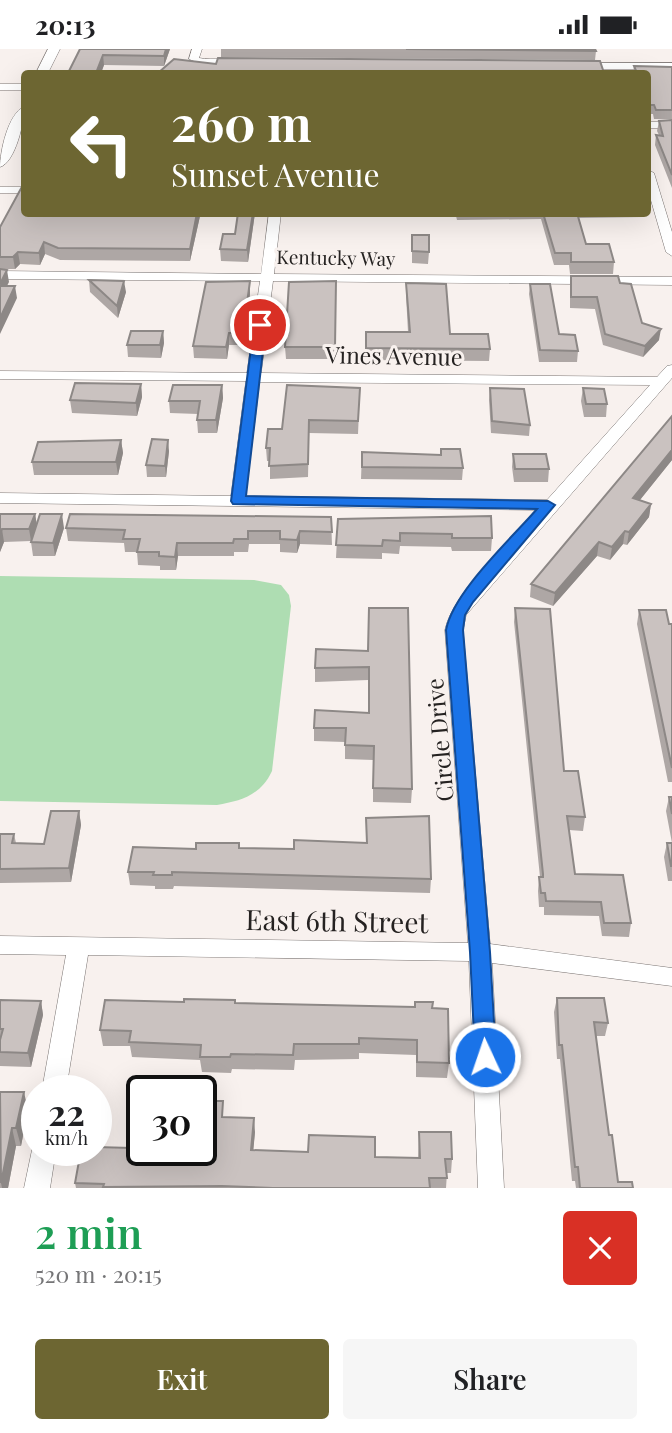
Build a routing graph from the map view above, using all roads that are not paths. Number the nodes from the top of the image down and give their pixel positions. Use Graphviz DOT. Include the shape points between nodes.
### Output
graph roads {
  1 [pos="54,49"];
  2 [pos="197,49"];
  3 [pos="245,63"];
  4 [pos="570,66"];
  5 [pos="611,66"];
  6 [pos="672,66"];
  7 [pos="44,70"];
  8 [pos="0,87"];
  9 [pos="21,87"];
  10 [pos="21,121"];
  11 [pos="651,125"];
  12 [pos="672,125"];
  13 [pos="0,163"];
  14 [pos="0,190"];
  15 [pos="21,190"];
  16 [pos="651,195"];
  17 [pos="672,195"];
  18 [pos="274,217"];
  19 [pos="672,252"];
  20 [pos="0,275"];
  21 [pos="267,276"];
  22 [pos="672,281"];
  23 [pos="0,375"];
  24 [pos="667,375"];
  25 [pos="253,376"];
  26 [pos="0,498"];
  27 [pos="238,501"];
  28 [pos="548,505"];
  29 [pos="0,945"];
  30 [pos="79,946"];
  31 [pos="480,952"];
  32 [pos="672,977"];
  33 [pos="57,1075"];
  34 [pos="41,1166"];
  35 [pos="37,1188"];
  36 [pos="491,1188"];
  1 -- 7 [label="main road"];
  2 -- 3 [label="street" via="194,59"];
  4 -- 5 [label="street"];
  5 -- 6 [label="street"];
  8 -- 9 [label="street"];
  10 -- 13 [label="main road"];
  11 -- 12 [label="street"];
  14 -- 15 [label="street"];
  16 -- 17 [label="street"];
  16 -- 19 [label="street"];
  18 -- 21 [label="street"];
  20 -- 21 [label="street, Kentucky Way"];
  21 -- 22 [label="street, Kentucky Way"];
  21 -- 25 [label="street"];
  23 -- 25 [label="street, Vines Avenue"];
  24 -- 25 [label="street, Vines Avenue"];
  24 -- 28 [label="street, Circle Drive"];
  25 -- 27 [label="street"];
  26 -- 27 [label="street"];
  27 -- 28 [label="street"];
  28 -- 31 [label="street, Circle Drive" via="467,600 454,630"];
  29 -- 30 [label="street, East 6th Street"];
  30 -- 31 [label="street, East 6th Street"];
  30 -- 33 [label="street"];
  31 -- 32 [label="street, East 6th Street"];
  31 -- 36 [label="street, Circle Drive"];
  34 -- 35 [label="street"];
}
